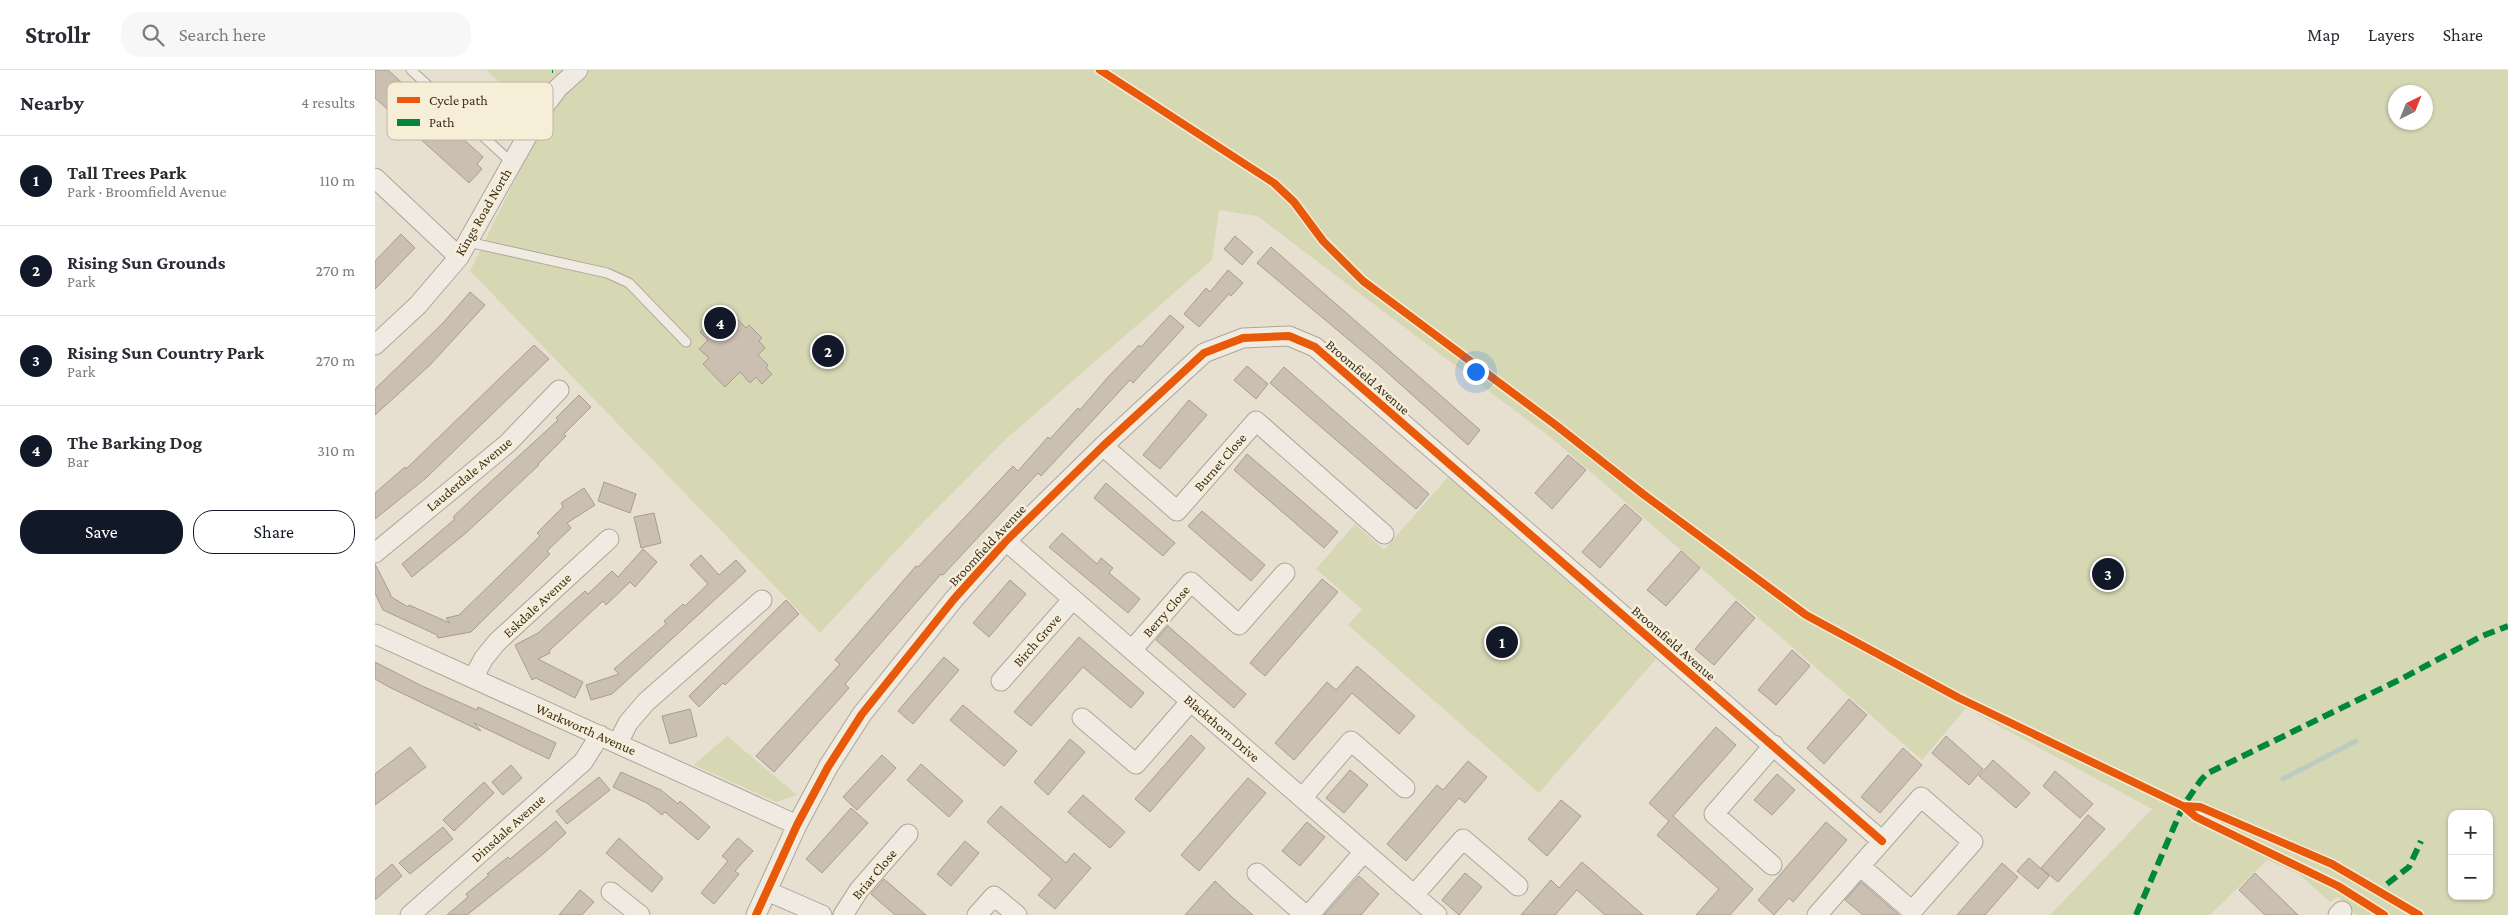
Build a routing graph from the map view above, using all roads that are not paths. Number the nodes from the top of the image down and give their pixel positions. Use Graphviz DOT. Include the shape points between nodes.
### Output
graph roads {
  1 [pos="411,70"];
  2 [pos="578,70"];
  3 [pos="424,82"];
  4 [pos="553,95"];
  5 [pos="487,140"];
  6 [pos="524,140"];
  7 [pos="511,162"];
  8 [pos="375,178"];
  9 [pos="463,249"];
  10 [pos="686,342"];
  11 [pos="375,344"];
  12 [pos="559,390"];
  13 [pos="1103,446"];
  14 [pos="1384,534"];
  15 [pos="609,539"];
  16 [pos="1006,541"];
  17 [pos="375,553"];
  18 [pos="1285,572"];
  19 [pos="1073,599"];
  20 [pos="762,600"];
  21 [pos="375,634"];
  22 [pos="1131,650"];
  23 [pos="473,678"];
  24 [pos="1001,681"];
  25 [pos="1191,701"];
  26 [pos="1082,718"];
  27 [pos="600,735"];
  28 [pos="618,743"];
  29 [pos="1774,745"];
  30 [pos="1405,788"];
  31 [pos="1302,798"];
  32 [pos="797,825"];
  33 [pos="908,834"];
  34 [pos="1882,841"];
  35 [pos="1364,852"];
  36 [pos="1773,865"];
  37 [pos="1860,866"];
  38 [pos="1257,874"];
  39 [pos="1518,886"];
  40 [pos="767,891"];
  41 [pos="611,892"];
  42 [pos="1414,895"];
  43 [pos="629,912"];
  44 [pos="410,915"];
  45 [pos="756,915"];
  46 [pos="822,915"];
  47 [pos="843,915"];
  48 [pos="977,915"];
  49 [pos="1017,915"];
  50 [pos="1305,915"];
  51 [pos="1309,915"];
  52 [pos="1437,915"];
  53 [pos="1817,915"];
  1 -- 3 [label="lane"];
  2 -- 4 [label="street, Kings Road North"];
  5 -- 7 [label="lane"];
  6 -- 7 [label="street, Kings Road North"];
  7 -- 9 [label="street, Kings Road North"];
  8 -- 9 [label="street"];
  9 -- 10 [label="lane" via="607,273 629,282"];
  9 -- 11 [label="street, Kings Road North" via="418,305"];
  12 -- 17 [label="street, Lauderdale Avenue" via="508,443"];
  13 -- 14 [label="street, Burnet Close" via="1177,511 1255,421"];
  13 -- 16 [label="street, Broomfield Avenue"];
  13 -- 29 [label="street, Broomfield Avenue" via="1204,353 1243,338 1289,336 1315,347"];
  15 -- 23 [label="street, Eskdale Avenue" via="497,642 483,658"];
  16 -- 19 [label="street, Blackthorn Drive"];
  16 -- 32 [label="street, Broomfield Avenue" via="954,599 862,714 828,767"];
  18 -- 22 [label="street, Berry Close" via="1239,625 1191,582"];
  19 -- 22 [label="street, Blackthorn Drive"];
  19 -- 24 [label="street, Birch Grove"];
  20 -- 28 [label="street" via="647,702 628,723"];
  21 -- 23 [label="street, Warkworth Avenue"];
  22 -- 25 [label="street, Blackthorn Drive"];
  23 -- 27 [label="street, Warkworth Avenue"];
  25 -- 26 [label="street" via="1136,764"];
  25 -- 31 [label="street, Blackthorn Drive"];
  27 -- 28 [label="street, Warkworth Avenue"];
  27 -- 44 [label="street, Dinsdale Avenue" via="583,762"];
  28 -- 32 [label="street, Warkworth Avenue"];
  29 -- 34 [label="street, Broomfield Avenue"];
  29 -- 36 [label="street" via="1715,814"];
  30 -- 31 [label="street" via="1351,741"];
  31 -- 35 [label="street, Blackthorn Drive"];
  32 -- 40 [label="street, Broomfield Avenue"];
  33 -- 47 [label="street, Briar Close" via="859,890"];
  34 -- 37 [label="street"];
  34 -- 37 [label="street" via="1921,797 1973,842 1912,911"];
  35 -- 42 [label="street, Blackthorn Drive"];
  35 -- 51 [label="street"];
  37 -- 53 [label="street"];
  38 -- 50 [label="street"];
  39 -- 42 [label="street" via="1463,838"];
  40 -- 45 [label="street, Broomfield Avenue"];
  40 -- 46 [label="street"];
  41 -- 43 [label="street"];
  42 -- 52 [label="street, Blackthorn Drive"];
  48 -- 49 [label="street" via="994,896"];
}
